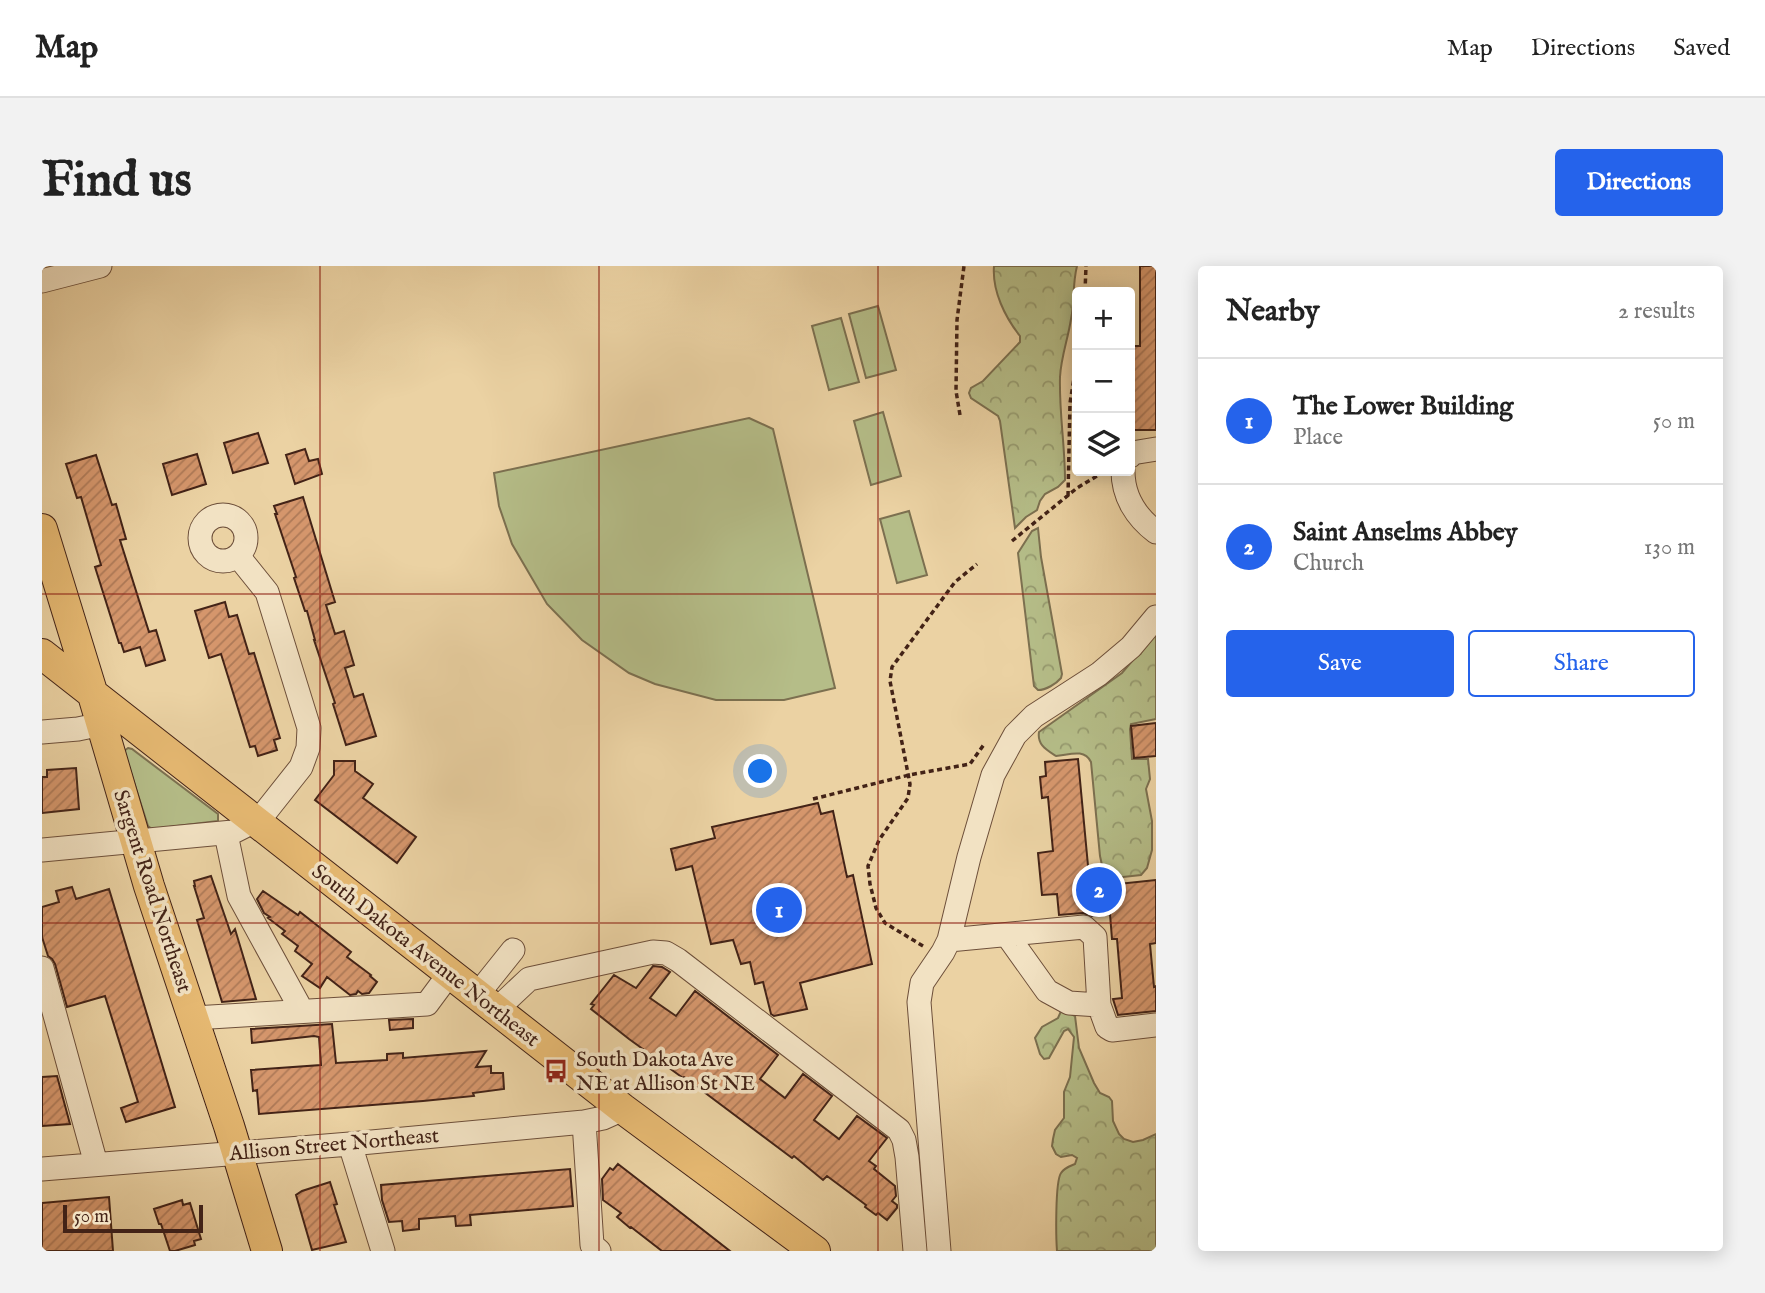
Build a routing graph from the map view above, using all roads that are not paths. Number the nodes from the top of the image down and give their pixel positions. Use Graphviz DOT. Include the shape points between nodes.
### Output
graph roads {
  1 [pos="100,266"];
  2 [pos="42,281"];
  3 [pos="1156,449"];
  4 [pos="1135,452"];
  5 [pos="1123,476"];
  6 [pos="42,530"];
  7 [pos="1156,532"];
  8 [pos="238,556"];
  9 [pos="1156,617"];
  10 [pos="42,654"];
  11 [pos="93,695"];
  12 [pos="102,724"];
  13 [pos="42,732"];
  14 [pos="256,821"];
  15 [pos="226,834"];
  16 [pos="136,842"];
  17 [pos="42,850"];
  18 [pos="1007,935"];
  19 [pos="944,948"];
  20 [pos="513,950"];
  21 [pos="42,968"];
  22 [pos="450,974"];
  23 [pos="486,1002"];
  24 [pos="1099,1005"];
  25 [pos="47,1008"];
  26 [pos="302,1010"];
  27 [pos="194,1018"];
  28 [pos="1156,1025"];
  29 [pos="623,1109"];
  30 [pos="584,1122"];
  31 [pos="350,1144"];
  32 [pos="237,1152"];
  33 [pos="96,1164"];
  34 [pos="42,1169"];
  35 [pos="267,1251"];
  36 [pos="383,1251"];
  37 [pos="599,1251"];
  38 [pos="815,1251"];
  39 [pos="915,1251"];
  40 [pos="939,1251"];
  1 -- 2 [label="street"];
  3 -- 4 [label="street"];
  5 -- 7 [label="street" via="1129,500"];
  6 -- 11 [label="main road, Sargent Road Northeast"];
  8 -- 14 [label="street" via="267,592 309,738 301,767"];
  9 -- 19 [label="street" via="1131,647 1099,674 1034,716 1006,749 993,775"];
  10 -- 11 [label="main road, South Dakota Avenue Northeast"];
  11 -- 12 [label="main road, Sargent Road Northeast"];
  11 -- 14 [label="main road, South Dakota Avenue Northeast"];
  12 -- 13 [label="street"];
  12 -- 16 [label="main road, Sargent Road Northeast"];
  14 -- 15 [label="street"];
  14 -- 22 [label="main road, South Dakota Avenue Northeast"];
  15 -- 16 [label="street"];
  15 -- 26 [label="street" via="239,896"];
  16 -- 17 [label="street"];
  16 -- 27 [label="main road, Sargent Road Northeast"];
  18 -- 19 [label="street"];
  18 -- 24 [label="street" via="1047,991 1069,1003"];
  18 -- 24 [label="street" via="1084,927 1095,937"];
  19 -- 40 [label="street" via="922,983 919,1002"];
  20 -- 23 [label="street"];
  21 -- 25 [label="street"];
  22 -- 23 [label="main road, South Dakota Avenue Northeast"];
  22 -- 26 [label="street" via="427,1004"];
  23 -- 29 [label="main road, South Dakota Avenue Northeast"];
  23 -- 39 [label="street" via="529,979 666,953 899,1130 907,1157"];
  24 -- 28 [label="street" via="1112,1030"];
  25 -- 33 [label="street"];
  26 -- 27 [label="street"];
  27 -- 32 [label="main road, Sargent Road Northeast"];
  29 -- 30 [label="street, Allison Street Northeast"];
  29 -- 38 [label="main road, South Dakota Avenue Northeast"];
  30 -- 31 [label="street, Allison Street Northeast"];
  30 -- 37 [label="street" via="592,1245"];
  31 -- 32 [label="street, Allison Street Northeast"];
  31 -- 36 [label="street"];
  32 -- 33 [label="street, Allison Street Northeast"];
  32 -- 35 [label="main road, Sargent Road Northeast"];
  33 -- 34 [label="street, Allison Street Northeast"];
}
